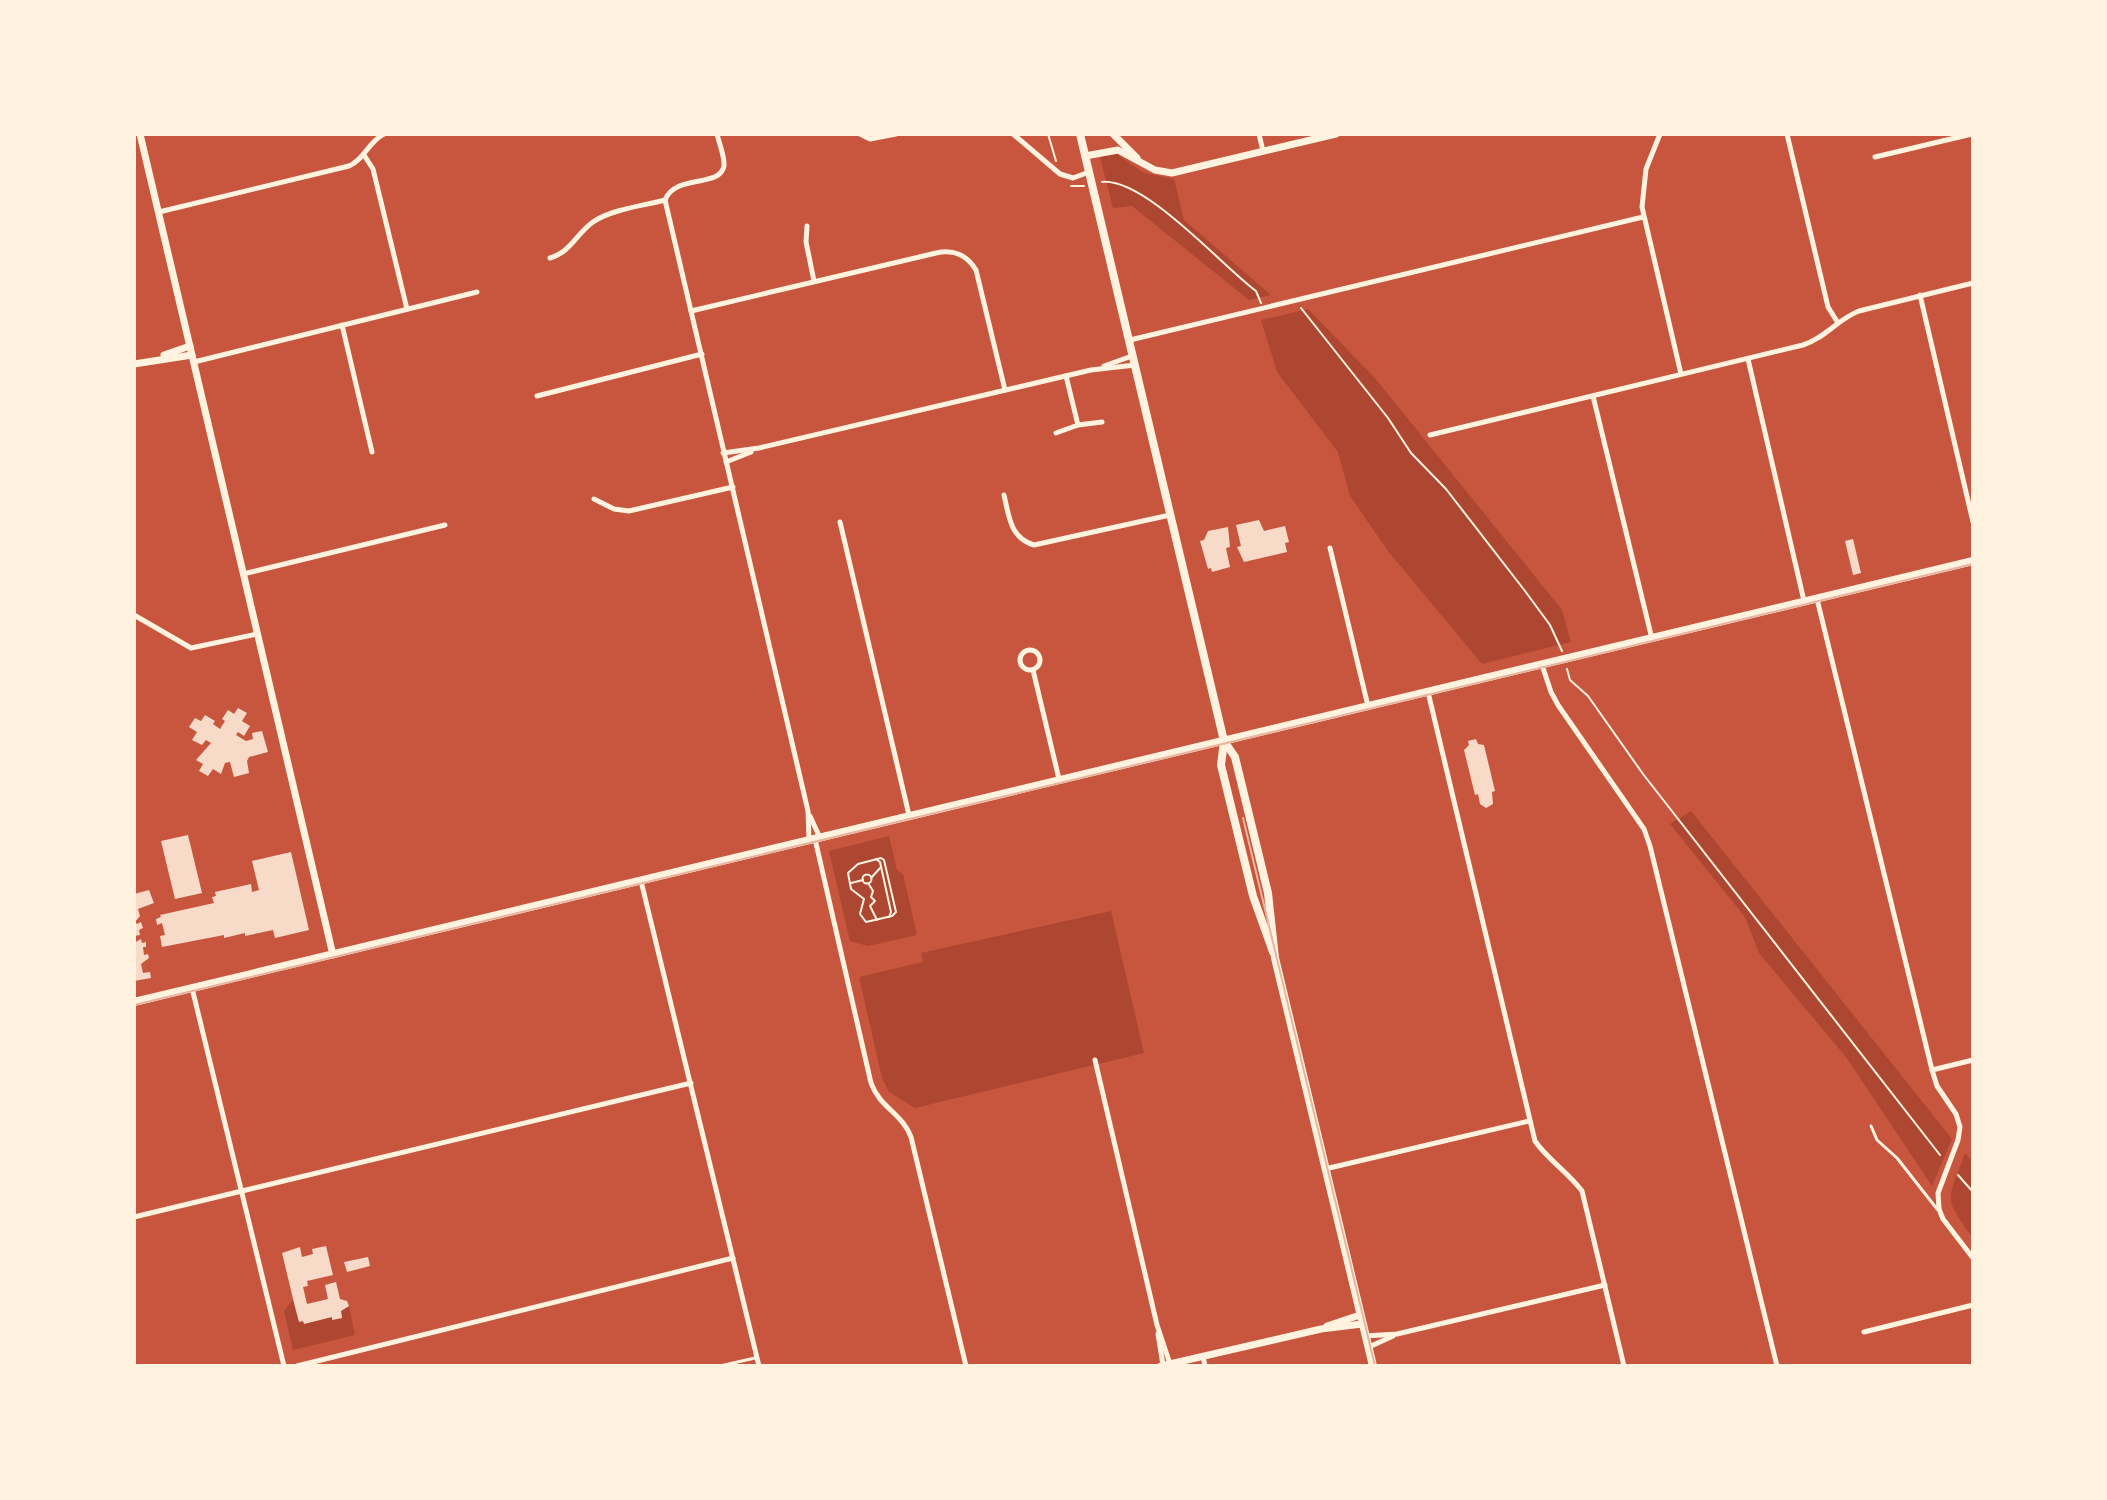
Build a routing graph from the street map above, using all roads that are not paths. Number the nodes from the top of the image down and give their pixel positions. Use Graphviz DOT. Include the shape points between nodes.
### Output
graph roads {
  1 [pos="140,134"];
  2 [pos="384,134"];
  3 [pos="717,134"];
  4 [pos="860,134"];
  5 [pos="896,134"];
  6 [pos="1013,134"];
  7 [pos="1080,134"];
  8 [pos="1113,134"];
  9 [pos="1259,134"];
  10 [pos="1336,134"];
  11 [pos="1660,134"];
  12 [pos="1787,134"];
  13 [pos="1972,134"];
  14 [pos="1263,151"];
  15 [pos="364,155"];
  16 [pos="1085,156"];
  17 [pos="1875,157"];
  18 [pos="1138,159"];
  19 [pos="1089,172"];
  20 [pos="665,200"];
  21 [pos="159,212"];
  22 [pos="1643,217"];
  23 [pos="807,226"];
  24 [pos="550,258"];
  25 [pos="814,281"];
  26 [pos="1973,283"];
  27 [pos="477,292"];
  28 [pos="1920,295"];
  29 [pos="407,309"];
  30 [pos="691,311"];
  31 [pos="1838,323"];
  32 [pos="342,325"];
  33 [pos="1129,340"];
  34 [pos="192,354"];
  35 [pos="702,354"];
  36 [pos="1748,359"];
  37 [pos="1134,360"];
  38 [pos="134,364"];
  39 [pos="1681,374"];
  40 [pos="1066,376"];
  41 [pos="1005,390"];
  42 [pos="537,396"];
  43 [pos="1593,396"];
  44 [pos="1102,422"];
  45 [pos="1078,425"];
  46 [pos="1056,433"];
  47 [pos="1430,435"];
  48 [pos="759,448"];
  49 [pos="372,452"];
  50 [pos="723,453"];
  51 [pos="726,462"];
  52 [pos="733,487"];
  53 [pos="1004,495"];
  54 [pos="594,499"];
  55 [pos="1171,515"];
  56 [pos="840,522"];
  57 [pos="1973,522"];
  58 [pos="445,525"];
  59 [pos="1330,548"];
  60 [pos="1973,561"];
  61 [pos="243,574"];
  62 [pos="1817,599"];
  63 [pos="1804,602"];
  64 [pos="134,615"];
  65 [pos="257,634"];
  66 [pos="1652,639"];
  67 [pos="1542,665"];
  68 [pos="1033,670"];
  69 [pos="1428,692"];
  70 [pos="1368,706"];
  71 [pos="1224,741"];
  72 [pos="1059,780"];
  73 [pos="808,811"];
  74 [pos="909,816"];
  75 [pos="815,839"];
  76 [pos="641,881"];
  77 [pos="333,955"];
  78 [pos="1275,958"];
  79 [pos="192,988"];
  80 [pos="134,1002"];
  81 [pos="1095,1060"];
  82 [pos="1973,1060"];
  83 [pos="1932,1070"];
  84 [pos="691,1083"];
  85 [pos="1529,1121"];
  86 [pos="1871,1126"];
  87 [pos="1325,1169"];
  88 [pos="241,1191"];
  89 [pos="1940,1211"];
  90 [pos="134,1217"];
  91 [pos="733,1258"];
  92 [pos="1973,1258"];
  93 [pos="1605,1285"];
  94 [pos="1973,1305"];
  95 [pos="1361,1319"];
  96 [pos="1864,1332"];
  97 [pos="1397,1334"];
  98 [pos="1365,1336"];
  99 [pos="1368,1348"];
  100 [pos="757,1358"];
  101 [pos="1198,1360"];
  102 [pos="1165,1365"];
  103 [pos="284,1366"];
  104 [pos="297,1366"];
  105 [pos="720,1366"];
  106 [pos="759,1366"];
  107 [pos="966,1366"];
  108 [pos="1205,1366"];
  109 [pos="1373,1366"];
  110 [pos="1624,1366"];
  111 [pos="1777,1366"];
  1 -- 21 [label="street"];
  2 -- 15 [label="street"];
  3 -- 20 [label="street" via="722,171 677,186"];
  4 -- 5 [label="street" via="874,139"];
  6 -- 19 [label="street" via="1060,174 1073,178"];
  7 -- 16 [label="main road"];
  8 -- 18 [label="street"];
  9 -- 14 [label="street"];
  10 -- 14 [label="street"];
  11 -- 22 [label="street" via="1646,169"];
  12 -- 31 [label="street" via="1828,307"];
  13 -- 17 [label="street"];
  14 -- 18 [label="street" via="1172,173"];
  15 -- 21 [label="street" via="349,166"];
  15 -- 29 [label="street" via="373,169"];
  16 -- 18 [label="street" via="1118,150"];
  16 -- 19 [label="main road"];
  19 -- 33 [label="main road"];
  20 -- 24 [label="street" via="601,217 567,250"];
  20 -- 30 [label="street"];
  21 -- 34 [label="street"];
  22 -- 33 [label="street"];
  22 -- 39 [label="street"];
  23 -- 25 [label="street"];
  25 -- 30 [label="street"];
  25 -- 41 [label="street" via="942,251 965,257 978,276"];
  26 -- 28 [label="street"];
  27 -- 29 [label="street"];
  28 -- 31 [label="street" via="1859,311"];
  28 -- 57 [label="street"];
  29 -- 32 [label="street"];
  30 -- 35 [label="street"];
  31 -- 36 [label="street" via="1812,342"];
  32 -- 34 [label="street"];
  32 -- 49 [label="street"];
  33 -- 37 [label="main road"];
  34 -- 38 [label="street"];
  34 -- 61 [label="street"];
  35 -- 42 [label="street"];
  35 -- 50 [label="street"];
  36 -- 39 [label="street"];
  36 -- 63 [label="street"];
  37 -- 40 [label="street"];
  37 -- 55 [label="main road"];
  39 -- 43 [label="street"];
  40 -- 41 [label="street"];
  40 -- 45 [label="street"];
  41 -- 48 [label="street"];
  43 -- 47 [label="street"];
  43 -- 66 [label="street"];
  44 -- 45 [label="street"];
  45 -- 46 [label="street"];
  48 -- 50 [label="street"];
  48 -- 51 [label="street"];
  50 -- 51 [label="street"];
  51 -- 52 [label="street"];
  52 -- 54 [label="street" via="629,511"];
  52 -- 73 [label="street"];
  53 -- 55 [label="street" via="1014,532 1034,545"];
  55 -- 71 [label="main road"];
  56 -- 74 [label="street"];
  58 -- 61 [label="street"];
  59 -- 70 [label="street"];
  60 -- 62 [label="main road"];
  61 -- 65 [label="street"];
  62 -- 63 [label="main road"];
  62 -- 83 [label="street"];
  63 -- 66 [label="main road"];
  64 -- 65 [label="street" via="194,649"];
  65 -- 77 [label="street"];
  66 -- 67 [label="main road"];
  67 -- 69 [label="main road"];
  67 -- 111 [label="street" via="1558,705 1644,829 1650,846"];
  68 -- 72 [label="street"];
  69 -- 70 [label="main road"];
  69 -- 85 [label="street"];
  70 -- 71 [label="main road"];
  71 -- 72 [label="main road"];
  71 -- 78 [label="main road" via="1235,757 1268,893"];
  71 -- 78 [label="main road" via="1221,765 1261,926"];
  72 -- 74 [label="main road"];
  73 -- 75 [label="street"];
  73 -- 75 [label="street"];
  74 -- 75 [label="main road"];
  75 -- 76 [label="main road"];
  75 -- 107 [label="street" via="871,1083 879,1101 904,1122 911,1137"];
  76 -- 77 [label="main road"];
  76 -- 84 [label="street"];
  77 -- 79 [label="main road"];
  78 -- 87 [label="main road"];
  79 -- 80 [label="main road"];
  79 -- 88 [label="street"];
  81 -- 102 [label="street"];
  82 -- 83 [label="street"];
  83 -- 89 [label="street" via="1960,1127 1938,1193"];
  84 -- 88 [label="street"];
  84 -- 91 [label="street"];
  85 -- 87 [label="street"];
  85 -- 93 [label="street" via="1544,1153 1582,1191"];
  86 -- 89 [label="lane" via="1877,1140"];
  87 -- 95 [label="main road"];
  88 -- 90 [label="street"];
  88 -- 103 [label="street"];
  89 -- 92 [label="street"];
  91 -- 100 [label="street"];
  91 -- 104 [label="street"];
  93 -- 97 [label="street"];
  93 -- 110 [label="street"];
  94 -- 96 [label="street"];
  95 -- 98 [label="main road"];
  95 -- 101 [label="street"];
  97 -- 98 [label="street"];
  97 -- 99 [label="street"];
  98 -- 99 [label="main road"];
  99 -- 109 [label="main road"];
  100 -- 105 [label="lane"];
  100 -- 106 [label="street"];
  101 -- 102 [label="street"];
  101 -- 108 [label="street"];
}
